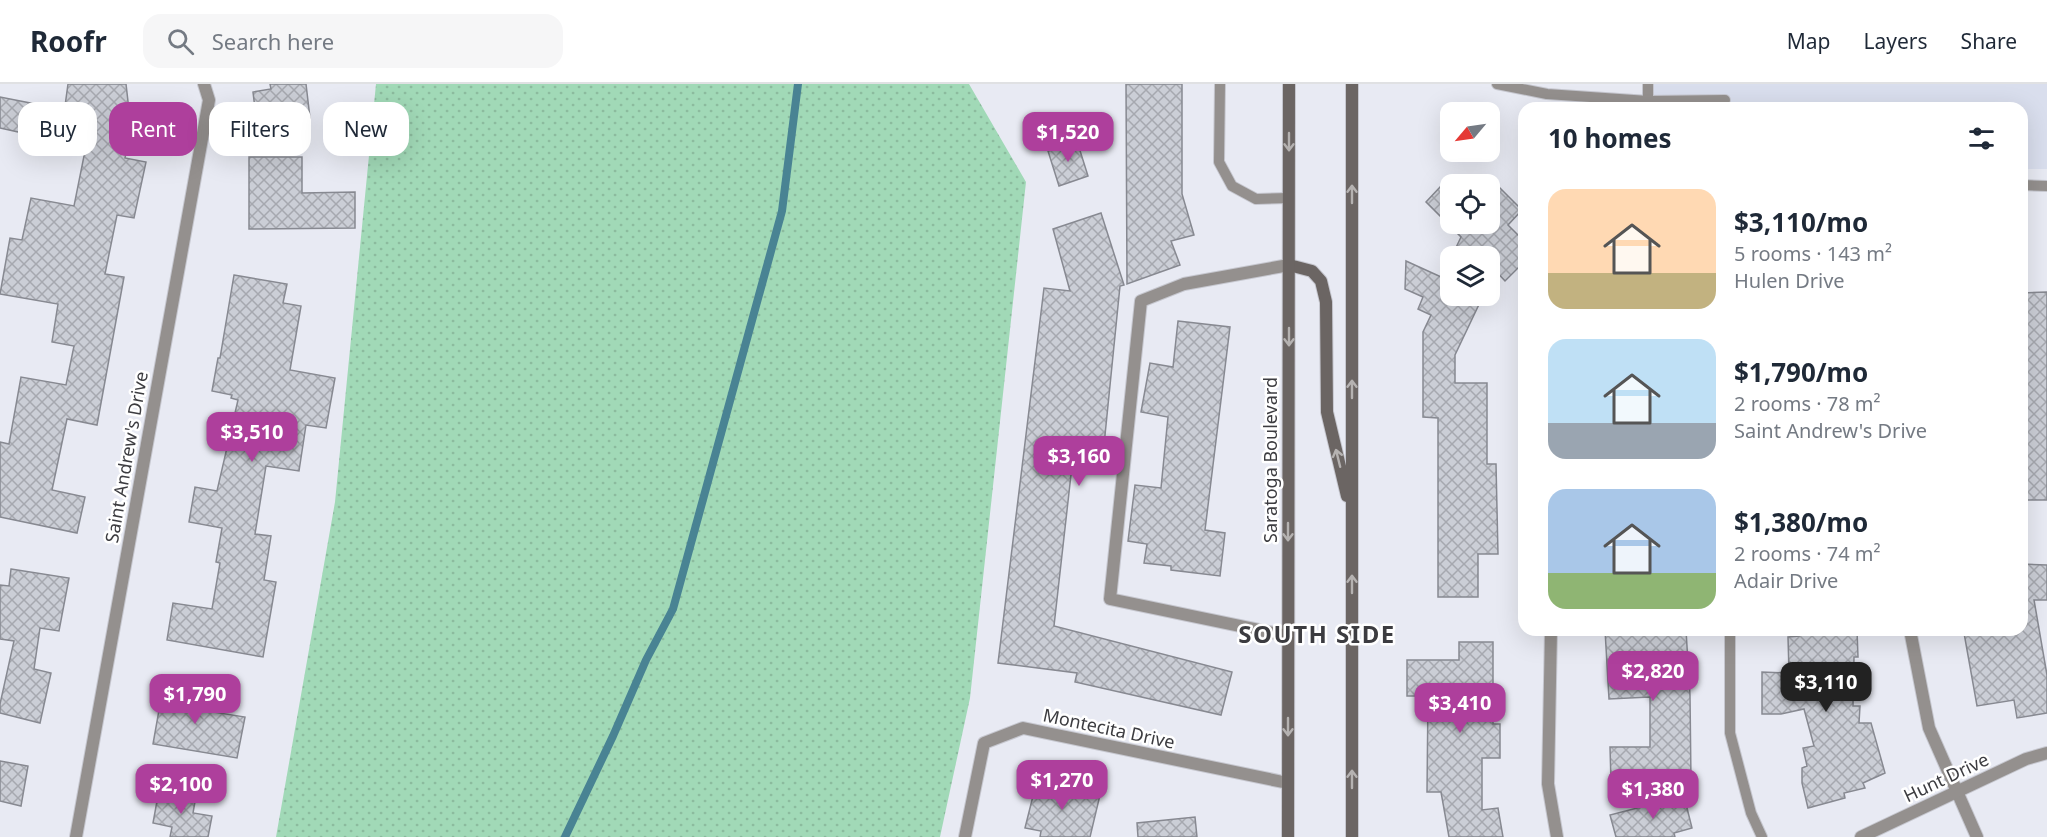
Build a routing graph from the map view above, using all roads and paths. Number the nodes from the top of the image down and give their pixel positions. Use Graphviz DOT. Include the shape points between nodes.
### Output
graph roads {
  1 [pos="204,84"];
  2 [pos="1220,84"];
  3 [pos="1289,84"];
  4 [pos="1352,84"];
  5 [pos="1497,84"];
  6 [pos="1648,84"];
  7 [pos="1725,100"];
  8 [pos="1648,101"];
  9 [pos="2028,185"];
  10 [pos="2047,186"];
  11 [pos="1289,198"];
  12 [pos="1289,265"];
  13 [pos="1352,515"];
  14 [pos="1288,636"];
  15 [pos="1551,636"];
  16 [pos="1731,636"];
  17 [pos="1911,636"];
  18 [pos="2047,753"];
  19 [pos="1288,783"];
  20 [pos="1957,791"];
  21 [pos="76,837"];
  22 [pos="965,837"];
  23 [pos="1288,837"];
  24 [pos="1352,837"];
  25 [pos="1557,837"];
  26 [pos="1762,837"];
  27 [pos="1861,837"];
  28 [pos="1977,837"];
  1 -- 21 [label="street, Saint Andrew's Drive" via="208,100"];
  2 -- 11 [label="lane" via="1219,162 1232,186 1256,199"];
  3 -- 11 [label="main road, Saratoga Boulevard, one-way"];
  13 -- 4 [label="main road, one-way"];
  5 -- 8 [label="lane" via="1547,94"];
  6 -- 8 [label="lane"];
  7 -- 8 [label="lane"];
  9 -- 10 [label="lane"];
  11 -- 12 [label="main road, Saratoga Boulevard"];
  13 -- 12 [label="main road, one-way" via="1327,412 1326,302 1321,281 1312,271"];
  12 -- 14 [label="main road, Saratoga Boulevard, one-way"];
  12 -- 14 [label="street" via="1184,284 1141,301 1110,599"];
  24 -- 13 [label="main road, one-way"];
  14 -- 19 [label="main road, Saratoga Boulevard, one-way"];
  15 -- 25 [label="street" via="1548,784"];
  16 -- 26 [label="lane" via="1730,733 1750,813"];
  17 -- 20 [label="street" via="1929,728"];
  18 -- 20 [label="street, Hunt Drive"];
  19 -- 22 [label="street, Montecita Drive" via="1023,728 984,743"];
  19 -- 23 [label="main road, Saratoga Boulevard"];
  20 -- 27 [label="street, Hunt Drive"];
  20 -- 28 [label="street"];
}
